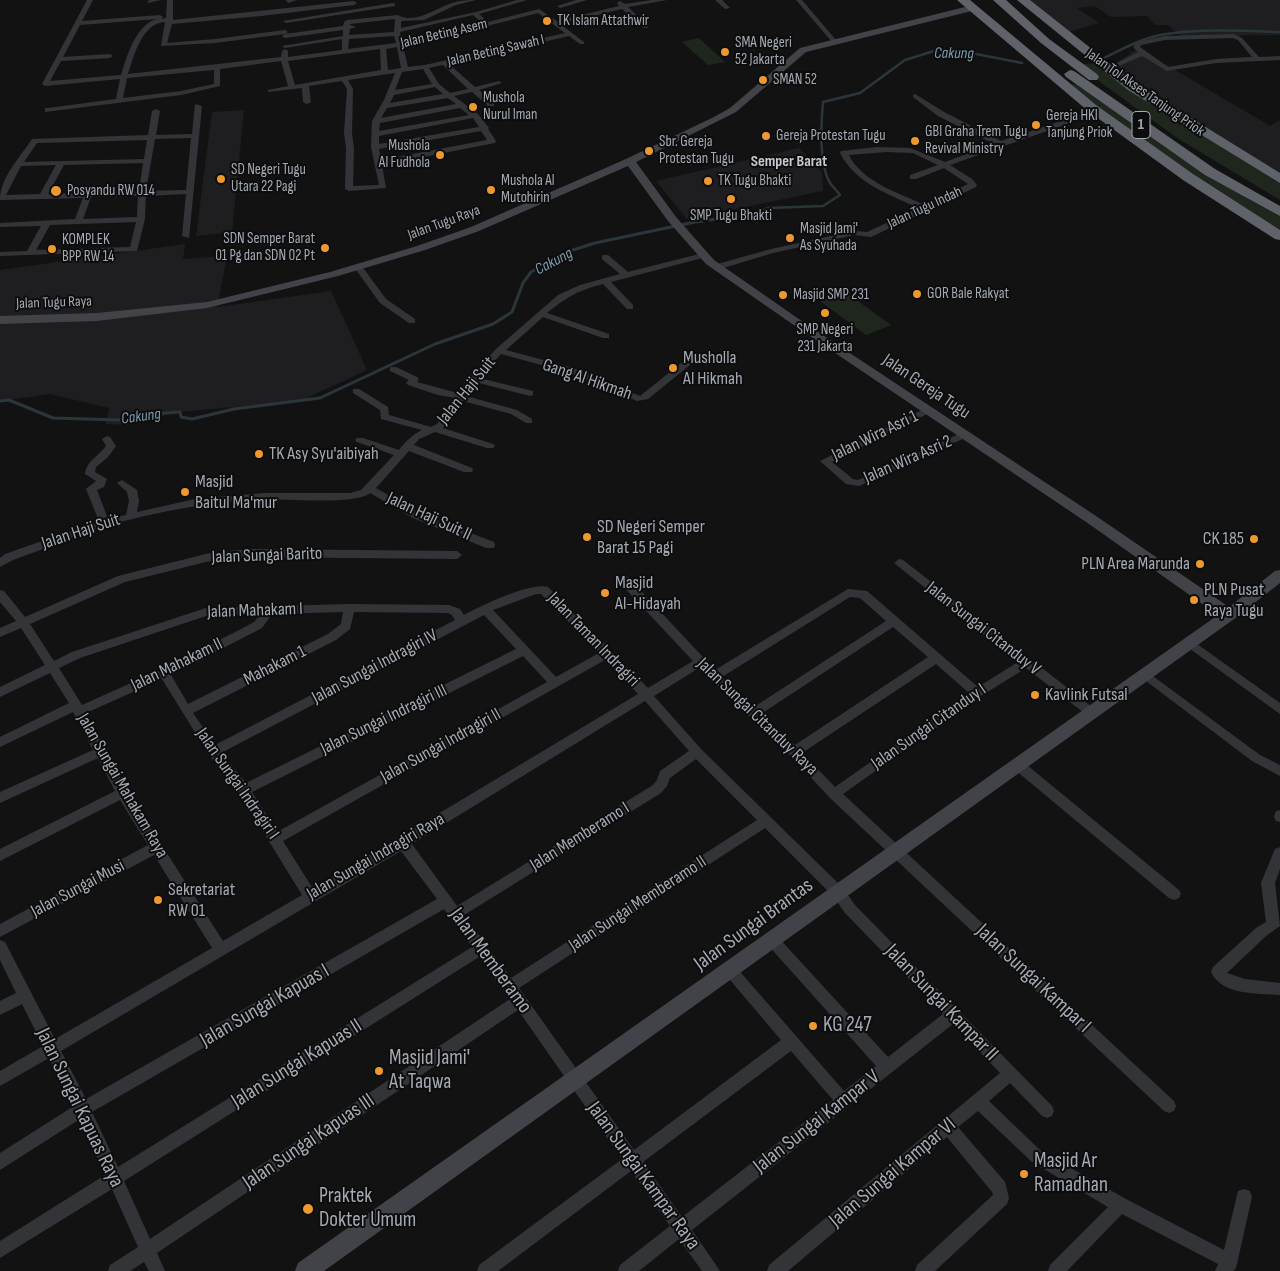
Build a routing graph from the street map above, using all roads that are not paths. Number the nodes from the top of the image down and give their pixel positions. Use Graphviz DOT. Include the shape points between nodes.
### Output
graph roads {
  1 [pos="90,0"];
  2 [pos="158,0"];
  3 [pos="170,0"];
  4 [pos="290,0"];
  5 [pos="474,0"];
  6 [pos="520,0"];
  7 [pos="584,0"];
  8 [pos="617,0"];
  9 [pos="664,0"];
  10 [pos="718,0"];
  11 [pos="799,0"];
  12 [pos="963,0"];
  13 [pos="1009,0"];
  14 [pos="1024,0"];
  15 [pos="150,2"];
  16 [pos="639,2"];
  17 [pos="994,2"];
  18 [pos="464,3"];
  19 [pos="355,4"];
  20 [pos="974,4"];
  21 [pos="393,5"];
  22 [pos="560,6"];
  23 [pos="624,6"];
  24 [pos="727,8"];
  25 [pos="288,11"];
  26 [pos="475,12"];
  27 [pos="435,14"];
  28 [pos="170,20"];
  29 [pos="286,21"];
  30 [pos="354,21"];
  31 [pos="442,21"];
  32 [pos="77,23"];
  33 [pos="556,23"];
  34 [pos="488,25"];
  35 [pos="348,27"];
  36 [pos="398,27"];
  37 [pos="646,27"];
  38 [pos="453,32"];
  39 [pos="285,34"];
  40 [pos="570,34"];
  41 [pos="346,38"];
  42 [pos="834,41"];
  43 [pos="1046,41"];
  44 [pos="582,43"];
  45 [pos="399,44"];
  46 [pos="285,46"];
  47 [pos="383,46"];
  48 [pos="345,50"];
  49 [pos="1142,53"];
  50 [pos="110,56"];
  51 [pos="1280,58"];
  52 [pos="57,59"];
  53 [pos="284,59"];
  54 [pos="1257,59"];
  55 [pos="446,63"];
  56 [pos="217,68"];
  57 [pos="425,68"];
  58 [pos="1107,68"];
  59 [pos="202,70"];
  60 [pos="402,70"];
  61 [pos="385,72"];
  62 [pos="123,76"];
  63 [pos="344,79"];
  64 [pos="499,83"];
  65 [pos="436,85"];
  66 [pos="305,86"];
  67 [pos="203,88"];
  68 [pos="292,88"];
  69 [pos="473,89"];
  70 [pos="270,91"];
  71 [pos="391,93"];
  72 [pos="450,95"];
  73 [pos="156,96"];
  74 [pos="916,96"];
  75 [pos="119,101"];
  76 [pos="307,102"];
  77 [pos="491,104"];
  78 [pos="463,105"];
  79 [pos="198,106"];
  80 [pos="386,106"];
  81 [pos="48,110"];
  82 [pos="1097,112"];
  83 [pos="475,116"];
  84 [pos="376,121"];
  85 [pos="485,128"];
  86 [pos="376,134"];
  87 [pos="196,136"];
  88 [pos="152,137"];
  89 [pos="1000,144"];
  90 [pos="375,147"];
  91 [pos="630,161"];
  92 [pos="147,163"];
  93 [pos="379,163"];
  94 [pos="19,164"];
  95 [pos="60,165"];
  96 [pos="948,165"];
  97 [pos="913,178"];
  98 [pos="1280,179"];
  99 [pos="190,192"];
  100 [pos="142,194"];
  101 [pos="88,195"];
  102 [pos="43,196"];
  103 [pos="0,198"];
  104 [pos="1280,200"];
  105 [pos="926,208"];
  106 [pos="1280,212"];
  107 [pos="141,219"];
  108 [pos="78,222"];
  109 [pos="46,223"];
  110 [pos="0,224"];
  111 [pos="186,236"];
  112 [pos="1280,236"];
  113 [pos="0,254"];
  114 [pos="30,254"];
  115 [pos="703,254"];
  116 [pos="605,256"];
  117 [pos="358,267"];
  118 [pos="717,267"];
  119 [pos="626,275"];
  120 [pos="604,281"];
  121 [pos="630,307"];
  122 [pos="541,314"];
  123 [pos="0,320"];
  124 [pos="412,321"];
  125 [pos="606,336"];
  126 [pos="499,351"];
  127 [pos="693,358"];
  128 [pos="393,369"];
  129 [pos="472,379"];
  130 [pos="356,391"];
  131 [pos="530,393"];
  132 [pos="460,397"];
  133 [pos="928,410"];
  134 [pos="529,421"];
  135 [pos="434,430"];
  136 [pos="964,435"];
  137 [pos="107,439"];
  138 [pos="360,440"];
  139 [pos="490,446"];
  140 [pos="403,450"];
  141 [pos="827,464"];
  142 [pos="468,470"];
  143 [pos="122,483"];
  144 [pos="368,488"];
  145 [pos="131,516"];
  146 [pos="105,523"];
  147 [pos="490,545"];
  148 [pos="458,555"];
  149 [pos="0,563"];
  150 [pos="899,563"];
  151 [pos="623,578"];
  152 [pos="1278,580"];
  153 [pos="540,589"];
  154 [pos="0,594"];
  155 [pos="349,608"];
  156 [pos="485,609"];
  157 [pos="269,610"];
  158 [pos="1229,615"];
  159 [pos="462,621"];
  160 [pos="894,621"];
  161 [pos="23,622"];
  162 [pos="0,633"];
  163 [pos="1190,643"];
  164 [pos="523,651"];
  165 [pos="606,654"];
  166 [pos="936,658"];
  167 [pos="700,662"];
  168 [pos="1026,662"];
  169 [pos="51,668"];
  170 [pos="164,673"];
  171 [pos="1146,675"];
  172 [pos="714,676"];
  173 [pos="555,683"];
  174 [pos="0,692"];
  175 [pos="977,693"];
  176 [pos="646,694"];
  177 [pos="77,708"];
  178 [pos="1280,709"];
  179 [pos="186,711"];
  180 [pos="753,713"];
  181 [pos="1092,713"];
  182 [pos="0,742"];
  183 [pos="100,752"];
  184 [pos="213,752"];
  185 [pos="696,752"];
  186 [pos="794,752"];
  187 [pos="1018,765"];
  188 [pos="1280,771"];
  189 [pos="244,790"];
  190 [pos="122,793"];
  191 [pos="834,794"];
  192 [pos="0,798"];
  193 [pos="766,821"];
  194 [pos="275,838"];
  195 [pos="403,843"];
  196 [pos="156,847"];
  197 [pos="896,852"];
  198 [pos="1280,853"];
  199 [pos="0,854"];
  200 [pos="838,892"];
  201 [pos="1174,894"];
  202 [pos="310,896"];
  203 [pos="446,901"];
  204 [pos="455,914"];
  205 [pos="1277,926"];
  206 [pos="0,931"];
  207 [pos="772,940"];
  208 [pos="0,946"];
  209 [pos="480,949"];
  210 [pos="221,950"];
  211 [pos="730,970"];
  212 [pos="509,987"];
  213 [pos="1280,989"];
  214 [pos="24,996"];
  215 [pos="520,1001"];
  216 [pos="0,1008"];
  217 [pos="953,1015"];
  218 [pos="791,1042"];
  219 [pos="51,1050"];
  220 [pos="887,1067"];
  221 [pos="1010,1074"];
  222 [pos="0,1079"];
  223 [pos="574,1080"];
  224 [pos="843,1101"];
  225 [pos="979,1102"];
  226 [pos="1169,1106"];
  227 [pos="83,1110"];
  228 [pos="1047,1111"];
  229 [pos="948,1127"];
  230 [pos="632,1160"];
  231 [pos="0,1162"];
  232 [pos="115,1179"];
  233 [pos="1244,1197"];
  234 [pos="1120,1205"];
  235 [pos="680,1228"];
  236 [pos="0,1250"];
  237 [pos="147,1250"];
  238 [pos="1226,1267"];
  239 [pos="116,1271"];
  240 [pos="158,1271"];
  241 [pos="306,1271"];
  242 [pos="485,1271"];
  243 [pos="626,1271"];
  244 [pos="712,1271"];
  245 [pos="775,1271"];
  246 [pos="922,1271"];
  247 [pos="1056,1271"];
  1 -- 32 [label="street"];
  2 -- 15 [label="street"];
  3 -- 28 [label="street"];
  4 -- 25 [label="street"];
  5 -- 18 [label="street"];
  6 -- 26 [label="street"];
  7 -- 22 [label="street"];
  8 -- 23 [label="street"];
  9 -- 16 [label="street"];
  10 -- 24 [label="street"];
  11 -- 42 [label="street"];
  12 -- 20 [label="highway"];
  13 -- 43 [label="highway" via="1044,31"];
  14 -- 58 [label="highway"];
  16 -- 23 [label="street"];
  17 -- 20 [label="highway"];
  17 -- 43 [label="highway, Jalan Tol Akses Tanjung Priok / 1"];
  17 -- 106 [label="highway, Jalan Tol Akses Tanjung Priok / 1" via="1053,61 1089,89 1210,172"];
  18 -- 26 [label="street"];
  18 -- 27 [label="street" via="454,4"];
  19 -- 21 [label="street"];
  19 -- 25 [label="street"];
  19 -- 29 [label="street"];
  19 -- 30 [label="street"];
  20 -- 42 [label="street, Jalan Tugu Raya"];
  20 -- 82 [label="highway" via="1045,71"];
  23 -- 33 [label="street"];
  23 -- 37 [label="street"];
  25 -- 28 [label="street"];
  25 -- 29 [label="street"];
  26 -- 31 [label="street"];
  26 -- 34 [label="street"];
  27 -- 31 [label="street"];
  27 -- 36 [label="street"];
  28 -- 32 [label="street"];
  28 -- 39 [label="street" via="164,45"];
  28 -- 62 [label="street" via="154,22 144,30"];
  29 -- 39 [label="street"];
  30 -- 35 [label="street" via="346,22"];
  30 -- 36 [label="street" via="396,17"];
  31 -- 36 [label="street"];
  31 -- 38 [label="street"];
  32 -- 52 [label="street"];
  33 -- 34 [label="street, Jalan Beting Asem" via="539,11"];
  33 -- 40 [label="street, Jalan Beting Sawah I"];
  34 -- 38 [label="street, Jalan Beting Asem"];
  35 -- 36 [label="street"];
  35 -- 39 [label="street"];
  35 -- 41 [label="street"];
  36 -- 41 [label="street"];
  36 -- 45 [label="street"];
  38 -- 45 [label="street, Jalan Beting Asem"];
  39 -- 46 [label="street"];
  40 -- 44 [label="street"];
  40 -- 55 [label="street, Jalan Beting Sawah I"];
  41 -- 46 [label="street"];
  41 -- 48 [label="street"];
  42 -- 91 [label="street, Jalan Tugu Raya" via="797,53 733,110"];
  43 -- 104 [label="highway, Jalan Tol Akses Tanjung Priok / 1" via="1177,138"];
  45 -- 47 [label="street, Jalan Beting Asem"];
  45 -- 60 [label="street"];
  46 -- 53 [label="street"];
  47 -- 48 [label="street, Jalan Beting Asem"];
  47 -- 61 [label="street"];
  48 -- 53 [label="street, Jalan Beting Asem"];
  49 -- 54 [label="street" via="1167,69 1216,61"];
  49 -- 54 [label="street" via="1136,47 1147,40 1234,36"];
  49 -- 58 [label="street"];
  50 -- 52 [label="street"];
  51 -- 54 [label="street"];
  52 -- 62 [label="street, Jalan Beting Asem" via="45,84"];
  53 -- 56 [label="street, Jalan Beting Asem"];
  53 -- 68 [label="street"];
  55 -- 57 [label="street, Jalan Beting Sawah I"];
  55 -- 69 [label="street"];
  56 -- 59 [label="street, Jalan Beting Asem"];
  56 -- 67 [label="street" via="220,84"];
  57 -- 60 [label="street, Jalan Beting Sawah I"];
  57 -- 65 [label="street"];
  58 -- 98 [label="highway" via="1158,104"];
  59 -- 62 [label="street, Jalan Beting Asem"];
  59 -- 67 [label="street"];
  60 -- 61 [label="street, Jalan Beting Sawah I"];
  60 -- 71 [label="street"];
  61 -- 63 [label="street, Jalan Beting Sawah I"];
  62 -- 75 [label="street"];
  63 -- 66 [label="street, Jalan Beting Sawah I"];
  63 -- 93 [label="street" via="350,89 350,189 383,186"];
  64 -- 69 [label="street"];
  65 -- 71 [label="street"];
  65 -- 72 [label="street"];
  66 -- 68 [label="street, Jalan Beting Sawah I"];
  66 -- 76 [label="street"];
  67 -- 73 [label="street"];
  68 -- 70 [label="street, Jalan Beting Sawah I"];
  69 -- 72 [label="street"];
  69 -- 77 [label="street"];
  71 -- 80 [label="street"];
  72 -- 78 [label="street"];
  72 -- 80 [label="street"];
  73 -- 75 [label="street"];
  73 -- 88 [label="street"];
  74 -- 89 [label="street" via="941,114"];
  75 -- 81 [label="street"];
  78 -- 83 [label="street"];
  78 -- 84 [label="street"];
  79 -- 87 [label="street"];
  80 -- 84 [label="street"];
  82 -- 89 [label="street, Jalan Tugu Indah"];
  82 -- 112 [label="highway" via="1188,177"];
  83 -- 85 [label="street"];
  83 -- 86 [label="street"];
  84 -- 86 [label="street"];
  85 -- 90 [label="street"];
  85 -- 93 [label="street" via="492,140"];
  86 -- 90 [label="street"];
  87 -- 88 [label="street"];
  87 -- 99 [label="street"];
  88 -- 92 [label="street"];
  88 -- 94 [label="street" via="38,140 32,142"];
  89 -- 96 [label="street, Jalan Tugu Indah"];
  90 -- 93 [label="street"];
  91 -- 115 [label="street, Jalan Gereja Tugu" via="672,219"];
  91 -- 117 [label="street, Jalan Tugu Raya" via="462,234"];
  92 -- 95 [label="street"];
  92 -- 100 [label="street"];
  94 -- 95 [label="street"];
  94 -- 103 [label="street"];
  95 -- 102 [label="street"];
  96 -- 97 [label="street"];
  96 -- 105 [label="street, Jalan Tugu Indah" via="973,185"];
  96 -- 105 [label="street" via="914,150 844,153 853,168 880,186"];
  99 -- 100 [label="street"];
  99 -- 111 [label="street"];
  100 -- 101 [label="street"];
  100 -- 107 [label="street"];
  101 -- 102 [label="street"];
  101 -- 108 [label="street"];
  102 -- 103 [label="street"];
  105 -- 118 [label="street, Jalan Tugu Indah" via="866,235 854,233"];
  107 -- 108 [label="street"];
  107 -- 114 [label="street" via="134,249"];
  108 -- 109 [label="street"];
  109 -- 110 [label="street"];
  109 -- 114 [label="street"];
  113 -- 114 [label="street"];
  115 -- 118 [label="street, Jalan Gereja Tugu"];
  115 -- 119 [label="street, Jalan Haji Suit"];
  116 -- 119 [label="street"];
  117 -- 123 [label="street, Jalan Tugu Raya" via="199,306 97,317"];
  117 -- 124 [label="street" via="383,301"];
  118 -- 133 [label="street, Jalan Gereja Tugu"];
  119 -- 120 [label="street, Jalan Haji Suit"];
  120 -- 121 [label="street"];
  120 -- 122 [label="street, Jalan Haji Suit" via="569,292"];
  122 -- 125 [label="street"];
  122 -- 126 [label="street, Jalan Haji Suit"];
  126 -- 127 [label="street, Gang Al Hikmah" via="563,368 640,398"];
  126 -- 129 [label="street, Jalan Haji Suit"];
  128 -- 132 [label="street" via="414,379 411,383"];
  129 -- 131 [label="street"];
  129 -- 132 [label="street, Jalan Haji Suit"];
  130 -- 135 [label="street" via="385,409 384,417"];
  132 -- 134 [label="street" via="514,412"];
  132 -- 135 [label="street, Jalan Haji Suit"];
  133 -- 136 [label="street, Jalan Gereja Tugu"];
  133 -- 141 [label="street, Jalan Wira Asri 1" via="828,458"];
  135 -- 139 [label="street"];
  135 -- 140 [label="street, Jalan Haji Suit" via="420,434"];
  136 -- 141 [label="street, Jalan Wira Asri 2" via="858,483 850,482"];
  136 -- 158 [label="street, Jalan Gereja Tugu"];
  137 -- 146 [label="street" via="112,446 91,466 90,474 102,479 100,484 90,489"];
  138 -- 140 [label="street"];
  140 -- 142 [label="street"];
  140 -- 144 [label="street, Jalan Haji Suit"];
  143 -- 145 [label="street" via="132,490"];
  144 -- 145 [label="street, Jalan Haji Suit" via="350,496 264,496 194,502"];
  144 -- 147 [label="street, Jalan Haji Suit II" via="417,516"];
  145 -- 146 [label="street, Jalan Haji Suit"];
  146 -- 149 [label="street, Jalan Haji Suit"];
  148 -- 161 [label="street, Jalan Sungai Barito" via="250,554 210,557 122,579"];
  150 -- 168 [label="street, Jalan Sungai Citanduy V"];
  151 -- 167 [label="street, Jalan Sungai Citanduy Raya"];
  152 -- 158 [label="street"];
  153 -- 156 [label="street, Jalan Sungai Indragiri IV"];
  153 -- 165 [label="street, Jalan Taman Indragiri"];
  154 -- 161 [label="street"];
  155 -- 157 [label="street, Jalan Mahakam I"];
  155 -- 159 [label="street, Jalan Mahakam I" via="448,609 456,612"];
  155 -- 179 [label="street, Mahakam 1" via="346,626 332,637"];
  156 -- 159 [label="street, Jalan Sungai Indragiri IV"];
  156 -- 164 [label="street"];
  157 -- 169 [label="street, Jalan Mahakam I" via="198,613 76,655"];
  157 -- 170 [label="street, Jalan Mahakam II" via="258,625"];
  158 -- 163 [label="street, Jalan Sungai Brantas"];
  159 -- 184 [label="street, Jalan Sungai Indragiri IV"];
  160 -- 166 [label="street"];
  160 -- 172 [label="street" via="863,594 848,593"];
  160 -- 180 [label="street"];
  161 -- 162 [label="street, Jalan Sungai Barito"];
  161 -- 169 [label="street, Jalan Sungai Mahakam Raya"];
  163 -- 171 [label="street, Jalan Sungai Brantas"];
  163 -- 178 [label="street"];
  164 -- 173 [label="street"];
  164 -- 189 [label="street, Jalan Sungai Indragiri III"];
  165 -- 173 [label="street, Jalan Sungai Indragiri II"];
  165 -- 176 [label="street, Jalan Taman Indragiri"];
  166 -- 175 [label="street"];
  166 -- 186 [label="street"];
  167 -- 172 [label="street, Jalan Sungai Citanduy Raya"];
  167 -- 176 [label="street, Jalan Sungai Indragiri Raya"];
  168 -- 175 [label="street, Jalan Sungai Citanduy I"];
  168 -- 181 [label="street, Jalan Sungai Citanduy V"];
  169 -- 174 [label="street, Jalan Mahakam I"];
  169 -- 177 [label="street, Jalan Sungai Mahakam Raya"];
  170 -- 177 [label="street, Jalan Mahakam II"];
  170 -- 179 [label="street, Jalan Sungai Indragiri I"];
  171 -- 181 [label="street, Jalan Sungai Brantas"];
  171 -- 188 [label="street" via="1256,758"];
  172 -- 180 [label="street, Jalan Sungai Citanduy Raya"];
  173 -- 194 [label="street, Jalan Sungai Indragiri II"];
  175 -- 191 [label="street, Jalan Sungai Citanduy I"];
  176 -- 185 [label="street, Jalan Taman Indragiri"];
  176 -- 195 [label="street, Jalan Sungai Indragiri Raya"];
  177 -- 182 [label="street, Jalan Mahakam II"];
  177 -- 183 [label="street, Jalan Sungai Mahakam Raya"];
  179 -- 184 [label="street, Jalan Sungai Indragiri I"];
  180 -- 186 [label="street, Jalan Sungai Citanduy Raya"];
  181 -- 187 [label="street, Jalan Sungai Brantas"];
  183 -- 190 [label="street, Jalan Sungai Mahakam Raya"];
  183 -- 192 [label="street"];
  184 -- 189 [label="street, Jalan Sungai Indragiri I"];
  185 -- 193 [label="street, Jalan Taman Indragiri"];
  185 -- 204 [label="street, Jalan Memberamo I" via="664,775 657,789"];
  186 -- 191 [label="street, Jalan Sungai Citanduy Raya"];
  187 -- 197 [label="street, Jalan Sungai Brantas"];
  187 -- 201 [label="street"];
  189 -- 194 [label="street, Jalan Sungai Indragiri I"];
  190 -- 196 [label="street, Jalan Sungai Mahakam Raya"];
  190 -- 199 [label="street"];
  191 -- 197 [label="street, Jalan Sungai Citanduy Raya"];
  193 -- 200 [label="street, Jalan Sungai Kampar II"];
  193 -- 212 [label="street, Jalan Sungai Memberamo II"];
  194 -- 202 [label="street, Jalan Sungai Indragiri I"];
  195 -- 202 [label="street, Jalan Sungai Indragiri Raya"];
  195 -- 203 [label="street, Jalan Memberamo"];
  196 -- 206 [label="street, Jalan Sungai Musi"];
  196 -- 210 [label="street, Jalan Sungai Mahakam Raya"];
  197 -- 200 [label="street, Jalan Sungai Brantas"];
  197 -- 226 [label="street, Jalan Sungai Kampar I"];
  198 -- 205 [label="street" via="1268,882 1272,920"];
  200 -- 207 [label="street, Jalan Sungai Brantas"];
  200 -- 217 [label="street, Jalan Sungai Kampar II" via="850,909"];
  202 -- 210 [label="street, Jalan Sungai Indragiri Raya"];
  203 -- 204 [label="street, Jalan Memberamo"];
  203 -- 227 [label="street, Jalan Sungai Kapuas I"];
  204 -- 209 [label="street, Jalan Memberamo"];
  205 -- 213 [label="street" via="1261,932 1218,972 1229,982"];
  207 -- 211 [label="street, Jalan Sungai Brantas"];
  207 -- 220 [label="street"];
  208 -- 214 [label="street, Jalan Sungai Kapuas Raya"];
  209 -- 212 [label="street, Jalan Memberamo"];
  209 -- 232 [label="street, Jalan Sungai Kapuas II"];
  210 -- 219 [label="street, Jalan Sungai Indragiri Raya"];
  211 -- 218 [label="street"];
  211 -- 223 [label="street, Jalan Sungai Brantas"];
  212 -- 215 [label="street, Jalan Memberamo"];
  214 -- 216 [label="street"];
  214 -- 219 [label="street, Jalan Sungai Kapuas Raya"];
  215 -- 223 [label="street, Jalan Memberamo"];
  215 -- 237 [label="street, Jalan Sungai Kapuas III"];
  217 -- 220 [label="street, Jalan Sungai Kampar V"];
  217 -- 221 [label="street, Jalan Sungai Kampar II"];
  218 -- 224 [label="street"];
  218 -- 230 [label="street"];
  219 -- 222 [label="street, Jalan Sungai Indragiri Raya"];
  219 -- 227 [label="street, Jalan Sungai Kapuas Raya"];
  220 -- 224 [label="street, Jalan Sungai Kampar V"];
  221 -- 225 [label="street, Jalan Sungai Kampar VI"];
  221 -- 228 [label="street, Jalan Sungai Kampar II"];
  223 -- 230 [label="street, Jalan Sungai Kampar Raya"];
  223 -- 241 [label="street, Jalan Sungai Brantas"];
  224 -- 235 [label="street, Jalan Sungai Kampar V"];
  225 -- 229 [label="street, Jalan Sungai Kampar VI"];
  225 -- 234 [label="street" via="1038,1157"];
  227 -- 231 [label="street, Jalan Sungai Kapuas I"];
  227 -- 232 [label="street, Jalan Sungai Kapuas Raya"];
  229 -- 245 [label="street, Jalan Sungai Kampar VI"];
  229 -- 246 [label="street" via="999,1188 1001,1198"];
  230 -- 235 [label="street, Jalan Sungai Kampar Raya"];
  230 -- 242 [label="street"];
  232 -- 236 [label="street, Jalan Sungai Kapuas II"];
  232 -- 237 [label="street, Jalan Sungai Kapuas Raya"];
  233 -- 238 [label="street"];
  234 -- 238 [label="street"];
  234 -- 247 [label="street"];
  235 -- 243 [label="street, Jalan Sungai Kampar V"];
  235 -- 244 [label="street, Jalan Sungai Kampar Raya"];
  237 -- 239 [label="street, Jalan Sungai Kapuas III"];
  237 -- 240 [label="street, Jalan Sungai Kapuas Raya"];
}
